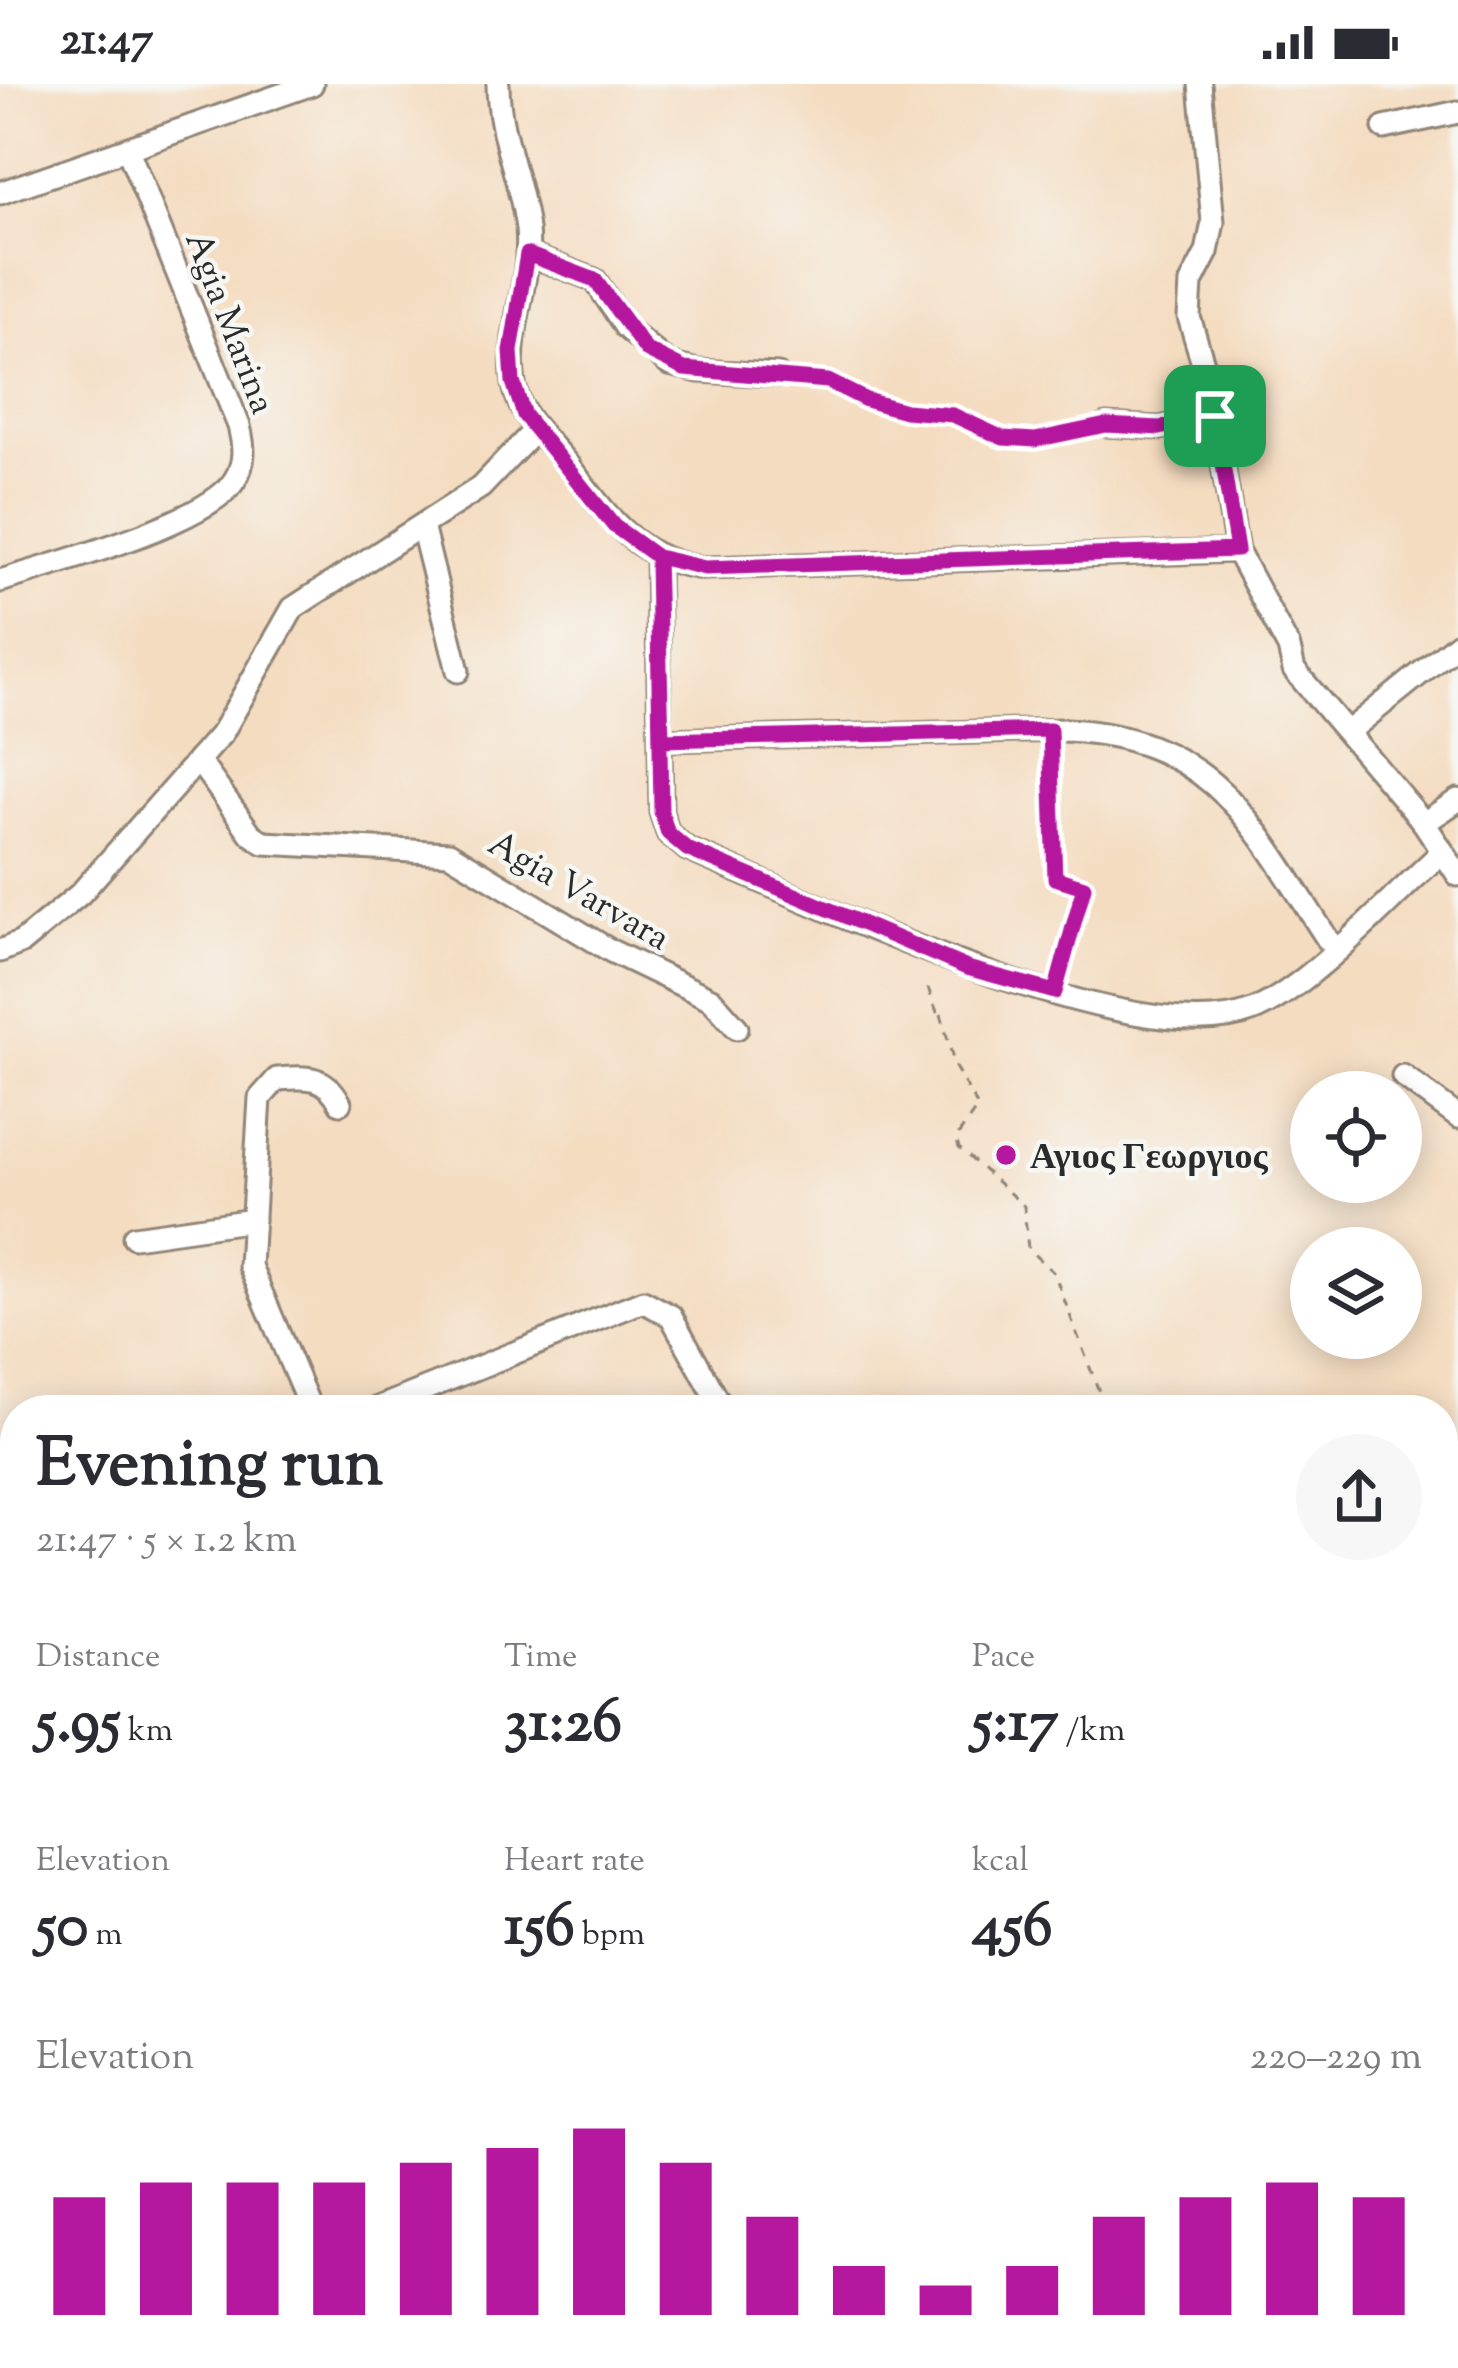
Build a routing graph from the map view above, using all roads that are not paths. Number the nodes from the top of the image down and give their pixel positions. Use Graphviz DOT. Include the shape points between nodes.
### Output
graph roads {
  1 [pos="313,84"];
  2 [pos="498,84"];
  3 [pos="1200,84"];
  4 [pos="1458,112"];
  5 [pos="1384,128"];
  6 [pos="128,150"];
  7 [pos="0,193"];
  8 [pos="527,254"];
  9 [pos="778,375"];
  10 [pos="1215,416"];
  11 [pos="1106,425"];
  12 [pos="534,431"];
  13 [pos="422,526"];
  14 [pos="1237,550"];
  15 [pos="657,557"];
  16 [pos="0,581"];
  17 [pos="1458,643"];
  18 [pos="458,670"];
  19 [pos="1349,731"];
  20 [pos="662,740"];
  21 [pos="198,760"];
  22 [pos="1458,800"];
  23 [pos="1424,823"];
  24 [pos="1441,853"];
  25 [pos="1458,875"];
  26 [pos="1334,949"];
  27 [pos="0,951"];
  28 [pos="737,1028"];
  29 [pos="1422,1090"];
  30 [pos="340,1103"];
  31 [pos="1458,1117"];
  32 [pos="253,1220"];
  33 [pos="134,1237"];
  34 [pos="305,1395"];
  35 [pos="410,1395"];
  36 [pos="715,1395"];
  1 -- 6 [label="street"];
  2 -- 8 [label="street"];
  3 -- 10 [label="street" via="1213,221 1189,299"];
  4 -- 5 [label="street"];
  6 -- 7 [label="street"];
  6 -- 16 [label="street, Agia Marina" via="239,426 242,465 227,489 173,521"];
  8 -- 9 [label="street" via="595,280 626,328 669,364"];
  8 -- 12 [label="street" via="511,351 518,399"];
  10 -- 11 [label="street" via="1160,428"];
  10 -- 14 [label="street"];
  12 -- 13 [label="street" via="481,487"];
  12 -- 15 [label="street" via="614,526"];
  13 -- 18 [label="street"];
  13 -- 21 [label="street" via="292,608 222,733"];
  14 -- 15 [label="street" via="705,568"];
  14 -- 19 [label="street" via="1294,670"];
  15 -- 20 [label="street"];
  17 -- 19 [label="street"];
  19 -- 23 [label="street"];
  20 -- 26 [label="street" via="1050,730 1126,738 1219,784"];
  20 -- 26 [label="street" via="664,822 687,849 967,968 1159,1016 1230,1018 1280,995"];
  21 -- 27 [label="street" via="80,894"];
  21 -- 28 [label="street, Agia Varvara" via="264,843 449,853 611,951 711,999"];
  22 -- 23 [label="street"];
  23 -- 24 [label="street"];
  24 -- 25 [label="street"];
  24 -- 26 [label="street"];
  29 -- 31 [label="street"];
  30 -- 32 [label="street" via="331,1086 311,1076 265,1086"];
  32 -- 33 [label="street"];
  32 -- 34 [label="street" via="250,1267"];
  35 -- 36 [label="street" via="643,1301 671,1316"];
}
